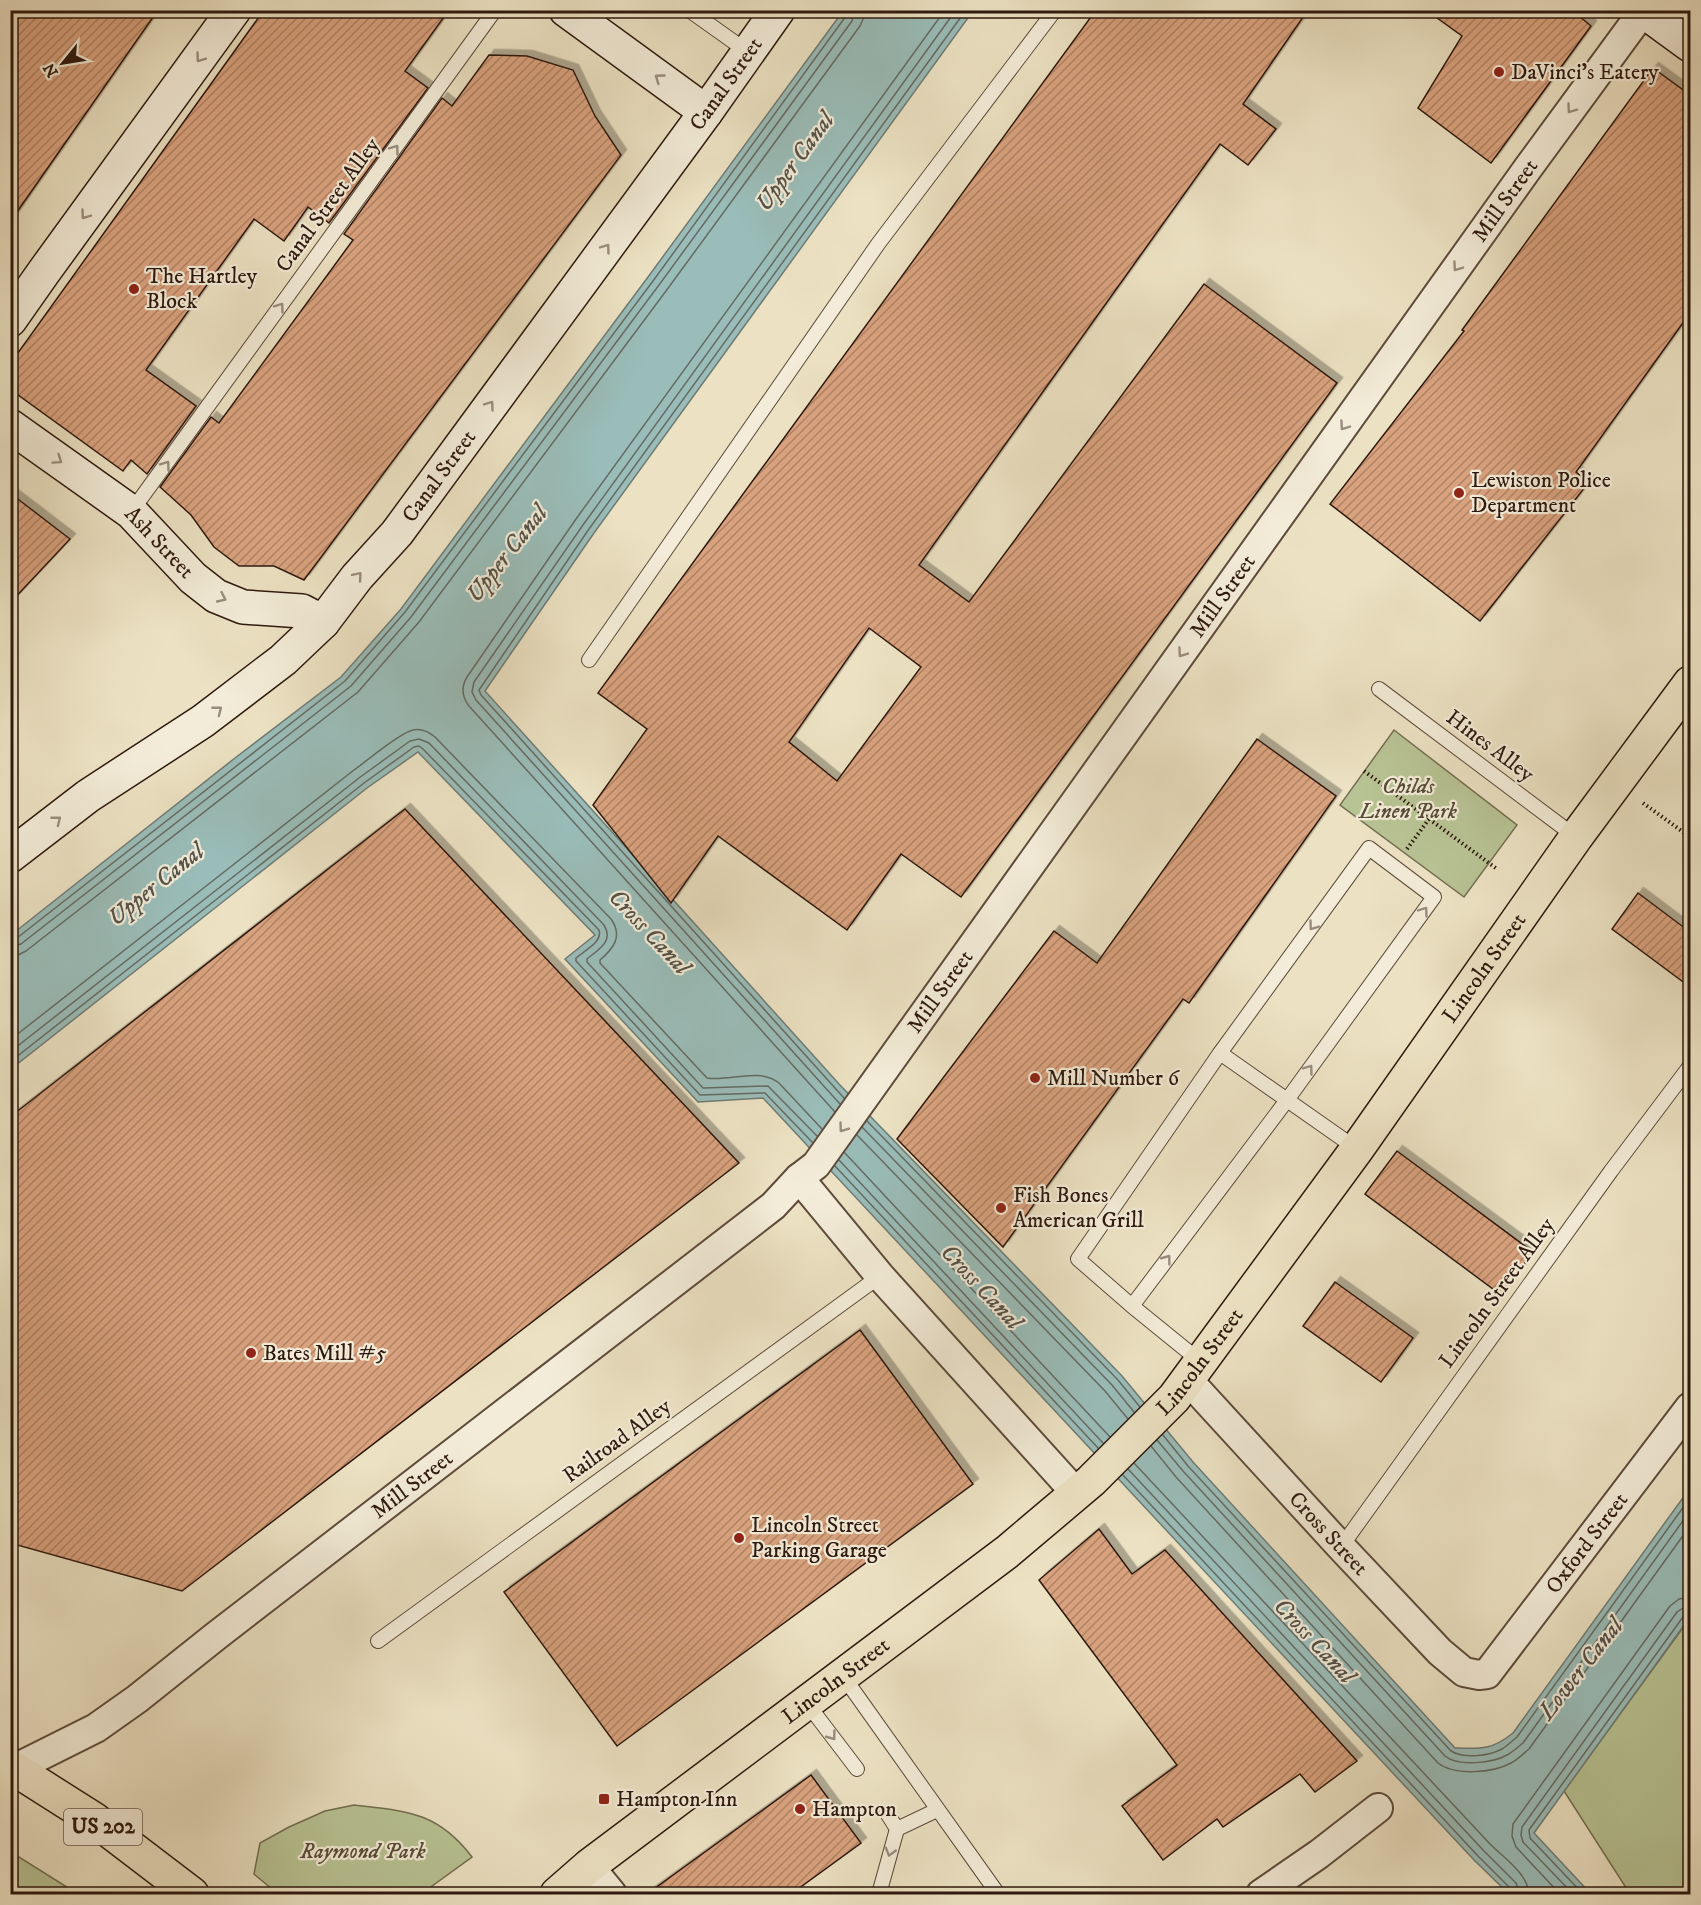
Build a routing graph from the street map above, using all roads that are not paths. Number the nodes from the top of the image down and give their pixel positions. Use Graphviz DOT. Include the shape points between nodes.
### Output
graph roads {
  1 [pos="234,10"];
  2 [pos="495,10"];
  3 [pos="566,10"];
  4 [pos="690,10"];
  5 [pos="778,10"];
  6 [pos="1055,10"];
  7 [pos="1643,11"];
  8 [pos="1690,45"];
  9 [pos="748,52"];
  10 [pos="706,112"];
  11 [pos="10,320"];
  12 [pos="10,426"];
  13 [pos="131,512"];
  14 [pos="323,622"];
  15 [pos="589,660"];
  16 [pos="1690,683"];
  17 [pos="1379,689"];
  18 [pos="1576,837"];
  19 [pos="10,856"];
  20 [pos="1220,1053"];
  21 [pos="1690,1066"];
  22 [pos="1287,1100"];
  23 [pos="1357,1149"];
  24 [pos="808,1172"];
  25 [pos="880,1276"];
  26 [pos="1132,1306"];
  27 [pos="1188,1380"];
  28 [pos="1690,1407"];
  29 [pos="1084,1487"];
  30 [pos="1341,1547"];
  31 [pos="378,1641"];
  32 [pos="843,1675"];
  33 [pos="1479,1675"];
  34 [pos="806,1702"];
  35 [pos="12,1768"];
  36 [pos="857,1769"];
  37 [pos="1378,1808"];
  38 [pos="937,1810"];
  39 [pos="887,1813"];
  40 [pos="897,1829"];
  41 [pos="589,1866"];
  42 [pos="189,1894"];
  43 [pos="556,1894"];
  44 [pos="569,1894"];
  45 [pos="612,1894"];
  46 [pos="879,1894"];
  47 [pos="998,1894"];
  48 [pos="1261,1894"];
  1 -- 11 [label="main road, one-way"];
  13 -- 2 [label="lane, Canal Street Alley, one-way"];
  10 -- 3 [label="main road, one-way"];
  4 -- 9 [label="lane"];
  5 -- 9 [label="main road, Canal Street"];
  6 -- 15 [label="lane" via="878,244"];
  7 -- 8 [label="main road"];
  7 -- 24 [label="street, Mill Street, one-way"];
  9 -- 10 [label="main road, Canal Street"];
  14 -- 10 [label="main road, Canal Street, one-way" via="397,533"];
  12 -- 13 [label="main road, Ash Street, one-way"];
  13 -- 14 [label="main road, Ash Street, one-way" via="193,578 216,596 243,607 302,611"];
  19 -- 14 [label="main road, Canal Street, one-way" via="88,796 203,721 283,660"];
  16 -- 18 [label="highway, Lincoln Street"];
  17 -- 18 [label="lane, Hines Alley"];
  18 -- 23 [label="highway, Lincoln Street"];
  20 -- 22 [label="lane"];
  22 -- 20 [label="lane, one-way" via="1434,897 1369,848"];
  20 -- 26 [label="lane" via="1078,1258"];
  21 -- 30 [label="lane, Lincoln Street Alley"];
  22 -- 23 [label="lane"];
  26 -- 22 [label="lane, one-way"];
  23 -- 27 [label="highway, Lincoln Street"];
  24 -- 25 [label="street"];
  24 -- 35 [label="street, Mill Street" via="773,1206 137,1700 96,1728"];
  25 -- 29 [label="street"];
  25 -- 31 [label="lane, Railroad Alley"];
  26 -- 27 [label="lane"];
  27 -- 29 [label="highway, Lincoln Street"];
  27 -- 30 [label="street, Cross Street"];
  28 -- 33 [label="street, Oxford Street" via="1487,1674"];
  29 -- 32 [label="highway, Lincoln Street" via="1007,1552"];
  30 -- 33 [label="street, Cross Street" via="1440,1652 1464,1672"];
  32 -- 34 [label="highway, Lincoln Street"];
  32 -- 38 [label="lane"];
  34 -- 36 [label="lane, one-way"];
  34 -- 41 [label="highway, Lincoln Street"];
  35 -- 42 [label="highway, US 202" via="95,1820"];
  37 -- 48 [label="street"];
  38 -- 40 [label="lane"];
  38 -- 47 [label="lane"];
  39 -- 40 [label="lane"];
  40 -- 46 [label="lane, one-way"];
  41 -- 43 [label="highway, Lincoln Street"];
  41 -- 44 [label="highway"];
  41 -- 45 [label="street"];
}
